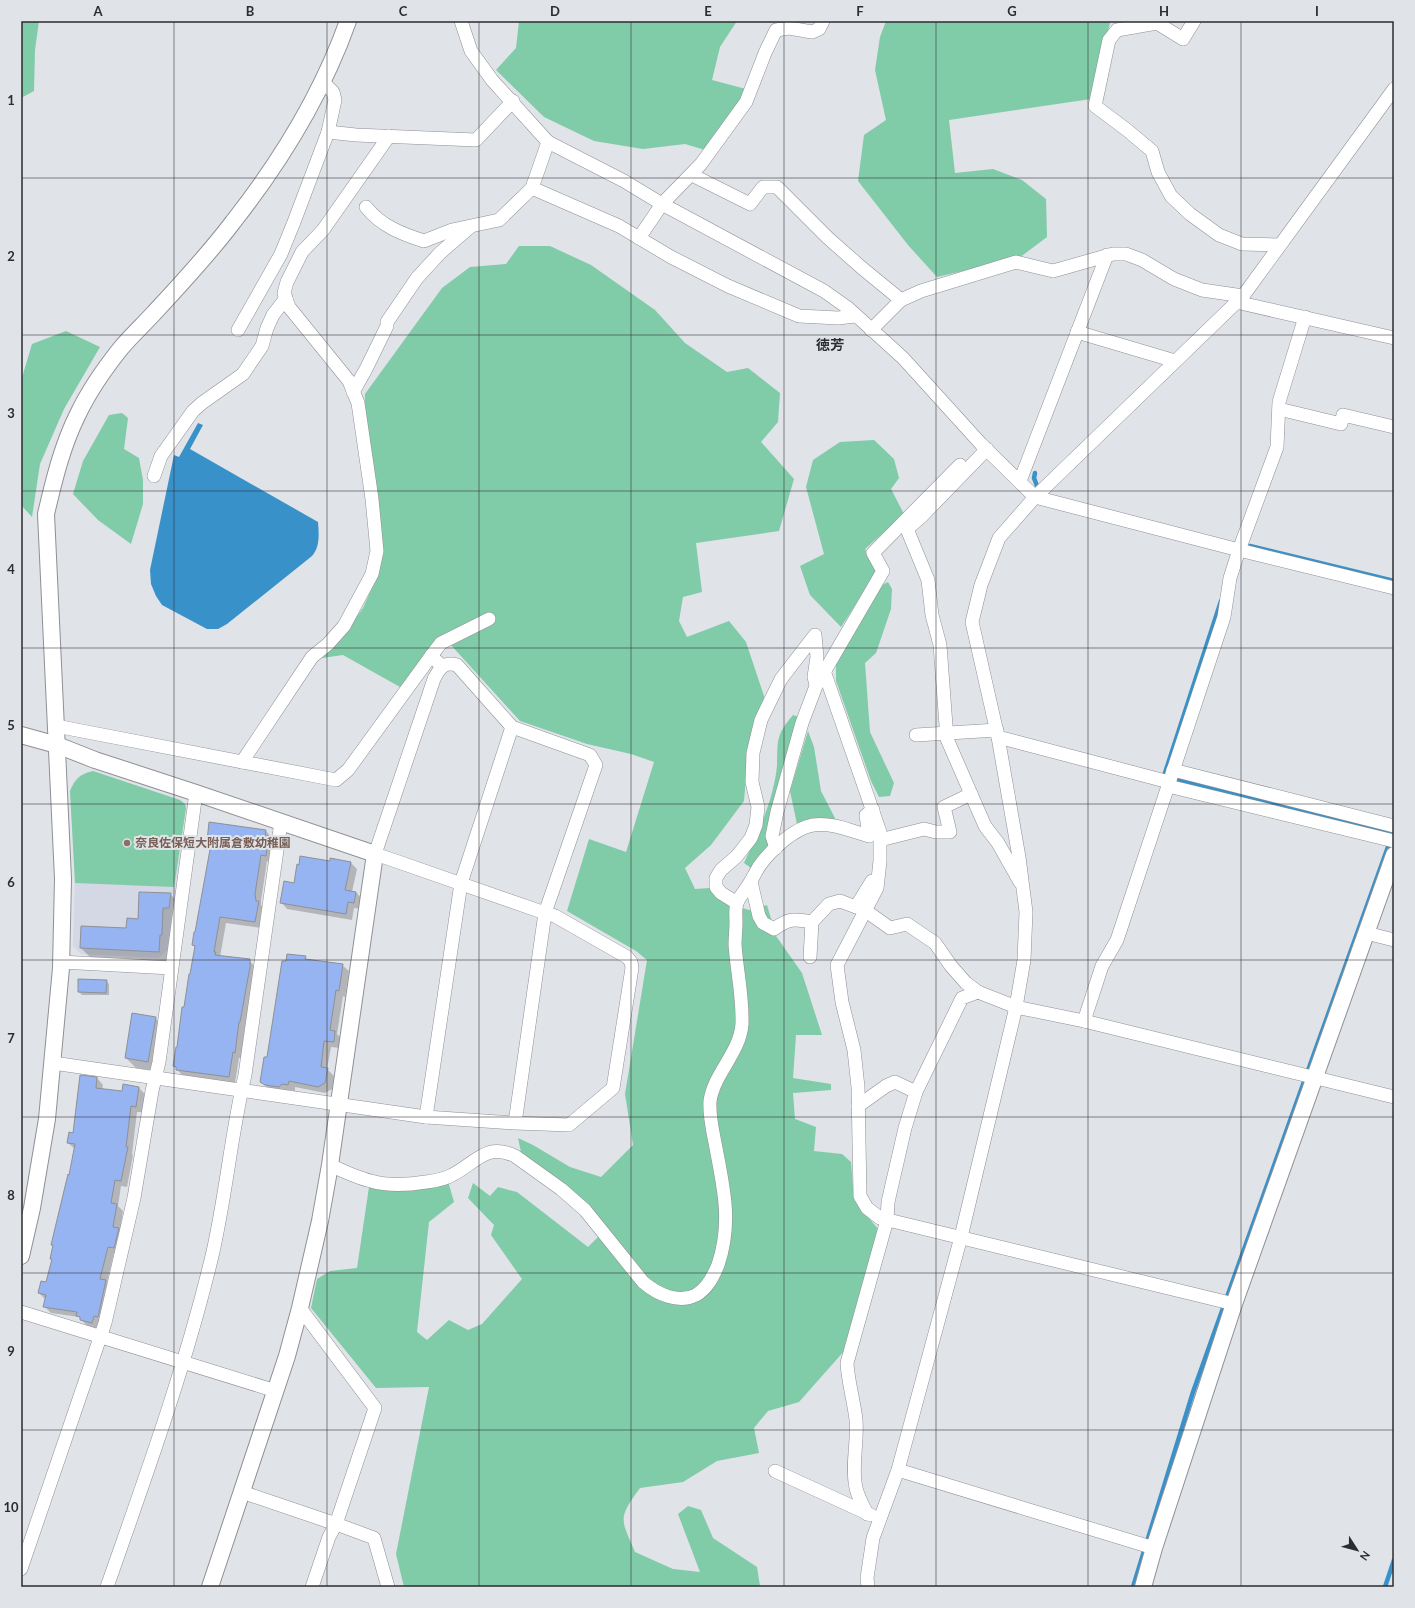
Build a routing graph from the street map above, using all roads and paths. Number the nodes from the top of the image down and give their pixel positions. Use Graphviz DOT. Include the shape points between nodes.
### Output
graph roads {
  1 [pos="348,21"];
  2 [pos="461,21"];
  3 [pos="823,21"];
  4 [pos="1194,21"];
  5 [pos="323,82"];
  6 [pos="1393,91"];
  7 [pos="513,101"];
  8 [pos="328,132"];
  9 [pos="390,136"];
  10 [pos="548,142"];
  11 [pos="692,175"];
  12 [pos="532,188"];
  13 [pos="662,204"];
  14 [pos="366,207"];
  15 [pos="470,227"];
  16 [pos="639,238"];
  17 [pos="1279,245"];
  18 [pos="1107,255"];
  19 [pos="286,298"];
  20 [pos="1239,299"];
  21 [pos="902,300"];
  22 [pos="855,316"];
  23 [pos="1305,318"];
  24 [pos="238,330"];
  25 [pos="871,330"];
  26 [pos="1077,332"];
  27 [pos="1394,338"];
  28 [pos="1175,361"];
  29 [pos="353,392"];
  30 [pos="1279,409"];
  31 [pos="1394,427"];
  32 [pos="984,446"];
  33 [pos="154,476"];
  34 [pos="1020,481"];
  35 [pos="1035,497"];
  36 [pos="1239,550"];
  37 [pos="1394,588"];
  38 [pos="489,619"];
  39 [pos="430,656"];
  40 [pos="442,666"];
  41 [pos="824,670"];
  42 [pos="816,686"];
  43 [pos="56,726"];
  44 [pos="512,727"];
  45 [pos="946,732"];
  46 [pos="998,734"];
  47 [pos="21,735"];
  48 [pos="916,735"];
  49 [pos="57,745"];
  50 [pos="242,762"];
  51 [pos="1170,779"];
  52 [pos="196,793"];
  53 [pos="971,794"];
  54 [pos="873,810"];
  55 [pos="281,822"];
  56 [pos="1393,826"];
  57 [pos="880,840"];
  58 [pos="1392,844"];
  59 [pos="776,848"];
  60 [pos="375,854"];
  61 [pos="879,872"];
  62 [pos="751,882"];
  63 [pos="461,883"];
  64 [pos="1023,889"];
  65 [pos="737,903"];
  66 [pos="866,911"];
  67 [pos="545,913"];
  68 [pos="812,922"];
  69 [pos="1366,932"];
  70 [pos="1394,940"];
  71 [pos="810,957"];
  72 [pos="61,962"];
  73 [pos="172,968"];
  74 [pos="978,992"];
  75 [pos="1016,1007"];
  76 [pos="1084,1021"];
  77 [pos="53,1062"];
  78 [pos="1308,1076"];
  79 [pos="155,1078"];
  80 [pos="241,1091"];
  81 [pos="916,1092"];
  82 [pos="1394,1097"];
  83 [pos="339,1105"];
  84 [pos="858,1106"];
  85 [pos="426,1117"];
  86 [pos="515,1123"];
  87 [pos="330,1165"];
  88 [pos="887,1220"];
  89 [pos="961,1237"];
  90 [pos="21,1256"];
  91 [pos="1228,1302"];
  92 [pos="300,1308"];
  93 [pos="21,1312"];
  94 [pos="100,1336"];
  95 [pos="182,1362"];
  96 [pos="276,1391"];
  97 [pos="898,1470"];
  98 [pos="775,1471"];
  99 [pos="242,1492"];
  100 [pos="867,1514"];
  101 [pos="880,1519"];
  102 [pos="336,1524"];
  103 [pos="1148,1546"];
  104 [pos="21,1569"];
  105 [pos="107,1587"];
  106 [pos="210,1587"];
  107 [pos="312,1587"];
  108 [pos="388,1587"];
  109 [pos="868,1587"];
  110 [pos="1143,1587"];
  1 -- 5 [label="street"];
  2 -- 7 [label="street" via="471,51 492,80"];
  3 -- 11 [label="street" via="819,29 812,32 789,28 776,30 746,102"];
  4 -- 17 [label="street" via="1183,39 1157,23 1117,30 1109,40 1095,106 1128,130 1152,152 1158,172 1171,196 1190,214 1219,235 1242,244"];
  5 -- 8 [label="street" via="333,92 335,100"];
  5 -- 43 [label="street" via="303,119 233,222 121,348 97,381 65,441 46,514"];
  6 -- 17 [label="street"];
  7 -- 9 [label="street" via="476,140"];
  7 -- 10 [label="street"];
  8 -- 9 [label="street"];
  8 -- 24 [label="street" via="280,254"];
  9 -- 19 [label="street" via="323,230 302,252 287,282 284,294"];
  10 -- 12 [label="street"];
  10 -- 13 [label="street" via="624,181"];
  11 -- 13 [label="street"];
  11 -- 21 [label="street" via="750,204 764,187 777,187 828,238"];
  12 -- 15 [label="street" via="498,220"];
  12 -- 16 [label="street" via="619,226"];
  13 -- 16 [label="street"];
  13 -- 22 [label="street" via="824,291"];
  14 -- 15 [label="street" via="375,218 406,236 424,241 452,230"];
  15 -- 29 [label="street" via="440,253 417,278 387,322"];
  16 -- 22 [label="street" via="728,286 799,316"];
  17 -- 20 [label="street"];
  18 -- 20 [label="street" via="1126,254 1142,260 1174,279 1202,290"];
  18 -- 21 [label="street" via="1052,271 1016,262 921,291"];
  18 -- 26 [label="street"];
  19 -- 29 [label="street" via="289,307 349,380"];
  19 -- 33 [label="street" via="273,316 262,346 243,374 193,411 161,456"];
  20 -- 23 [label="street"];
  20 -- 28 [label="street"];
  21 -- 25 [label="street"];
  22 -- 25 [label="street"];
  23 -- 27 [label="street"];
  23 -- 30 [label="street"];
  25 -- 32 [label="street" via="903,358"];
  26 -- 28 [label="street"];
  26 -- 34 [label="street"];
  28 -- 35 [label="street"];
  29 -- 50 [label="street" via="358,403 377,551 372,574 344,626 312,657"];
  30 -- 31 [label="street" via="1341,424 1343,415"];
  30 -- 36 [label="street" via="1277,447"];
  32 -- 34 [label="street"];
  32 -- 41 [label="street" via="873,553 883,571"];
  32 -- 45 [label="street" via="922,516 907,529 928,580 932,615 940,645"];
  34 -- 35 [label="street"];
  35 -- 36 [label="street"];
  35 -- 46 [label="street" via="999,538 981,585 972,622"];
  36 -- 37 [label="street"];
  36 -- 51 [label="street" via="1230,578 1224,618"];
  38 -- 39 [label="street" via="441,643"];
  39 -- 40 [label="street"];
  39 -- 50 [label="street" via="348,770 336,780"];
  40 -- 44 [label="street" via="451,663 457,666"];
  40 -- 60 [label="street" via="434,679"];
  41 -- 42 [label="street"];
  41 -- 54 [label="street"];
  42 -- 59 [label="street" via="802,723 777,812 772,836"];
  42 -- 65 [label="street" via="815,635 781,679 761,720 753,753 752,782 758,807 756,825 751,838 716,878 716,886 721,893"];
  43 -- 49 [label="street"];
  43 -- 50 [label="street"];
  44 -- 63 [label="street"];
  44 -- 67 [label="street" via="590,755 596,765"];
  45 -- 46 [label="street"];
  45 -- 48 [label="street"];
  45 -- 53 [label="street"];
  46 -- 51 [label="street"];
  46 -- 64 [label="street" via="1020,857"];
  47 -- 49 [label="street"];
  49 -- 52 [label="street"];
  49 -- 72 [label="street" via="63,878"];
  51 -- 56 [label="street"];
  51 -- 58 [label="street"];
  51 -- 76 [label="street" via="1117,940 1102,966"];
  52 -- 55 [label="street"];
  52 -- 73 [label="street"];
  53 -- 57 [label="street" via="944,807 950,832 924,829"];
  53 -- 64 [label="street" via="985,826 998,843"];
  54 -- 57 [label="street"];
  54 -- 59 [label="street" via="866,815 869,836 822,824 811,825 783,840"];
  55 -- 60 [label="street"];
  55 -- 80 [label="street" via="246,1075"];
  57 -- 61 [label="street"];
  58 -- 69 [label="street"];
  59 -- 62 [label="street" via="760,865"];
  60 -- 63 [label="street"];
  60 -- 83 [label="street"];
  61 -- 66 [label="street" via="877,888"];
  61 -- 68 [label="street" via="856,907 840,901 829,904"];
  62 -- 65 [label="street"];
  62 -- 68 [label="street" via="757,910 763,923 774,929 784,921 795,919"];
  63 -- 67 [label="street"];
  63 -- 85 [label="street"];
  64 -- 75 [label="street" via="1026,912 1024,960"];
  65 -- 87 [label="street" via="735,944 743,1003 742,1027 710,1100 710,1116 724,1191 726,1227 715,1273 701,1292 680,1299 651,1289 586,1210 561,1189 507,1152 486,1153 451,1176 427,1182 401,1184 370,1181"];
  66 -- 74 [label="street" via="890,928 907,924 936,943 951,966"];
  66 -- 84 [label="street" via="837,965 842,1002 854,1050"];
  67 -- 86 [label="street"];
  67 -- 86 [label="street" via="555,916 627,958 632,968 612,1088 569,1125"];
  68 -- 71 [label="street"];
  69 -- 70 [label="street"];
  69 -- 78 [label="street"];
  72 -- 73 [label="street"];
  72 -- 77 [label="street"];
  73 -- 79 [label="street"];
  74 -- 75 [label="street"];
  74 -- 81 [label="street" via="962,998"];
  75 -- 76 [label="street"];
  75 -- 89 [label="street"];
  76 -- 78 [label="street"];
  77 -- 79 [label="street"];
  77 -- 90 [label="street" via="47,1119"];
  78 -- 82 [label="street"];
  78 -- 91 [label="street"];
  79 -- 80 [label="street"];
  79 -- 94 [label="street" via="134,1198"];
  80 -- 83 [label="street"];
  80 -- 95 [label="street" via="218,1228 197,1315"];
  81 -- 84 [label="street" via="895,1082"];
  81 -- 88 [label="street" via="888,1202"];
  83 -- 85 [label="street"];
  83 -- 87 [label="street"];
  84 -- 88 [label="street" via="860,1196 867,1208"];
  85 -- 86 [label="street"];
  87 -- 92 [label="street"];
  88 -- 89 [label="street"];
  88 -- 100 [label="street" via="847,1363 856,1422 856,1488"];
  89 -- 91 [label="street"];
  89 -- 97 [label="street"];
  91 -- 103 [label="street"];
  92 -- 96 [label="street"];
  92 -- 102 [label="street" via="376,1408"];
  93 -- 94 [label="street"];
  94 -- 95 [label="street"];
  94 -- 104 [label="street"];
  95 -- 96 [label="street"];
  95 -- 105 [label="street"];
  96 -- 99 [label="street"];
  97 -- 101 [label="street"];
  97 -- 103 [label="street"];
  98 -- 100 [label="street"];
  99 -- 102 [label="street"];
  99 -- 106 [label="street"];
  100 -- 101 [label="street"];
  101 -- 109 [label="street" via="873,1538"];
  102 -- 107 [label="street"];
  102 -- 108 [label="street" via="374,1538"];
  103 -- 110 [label="street"];
}
